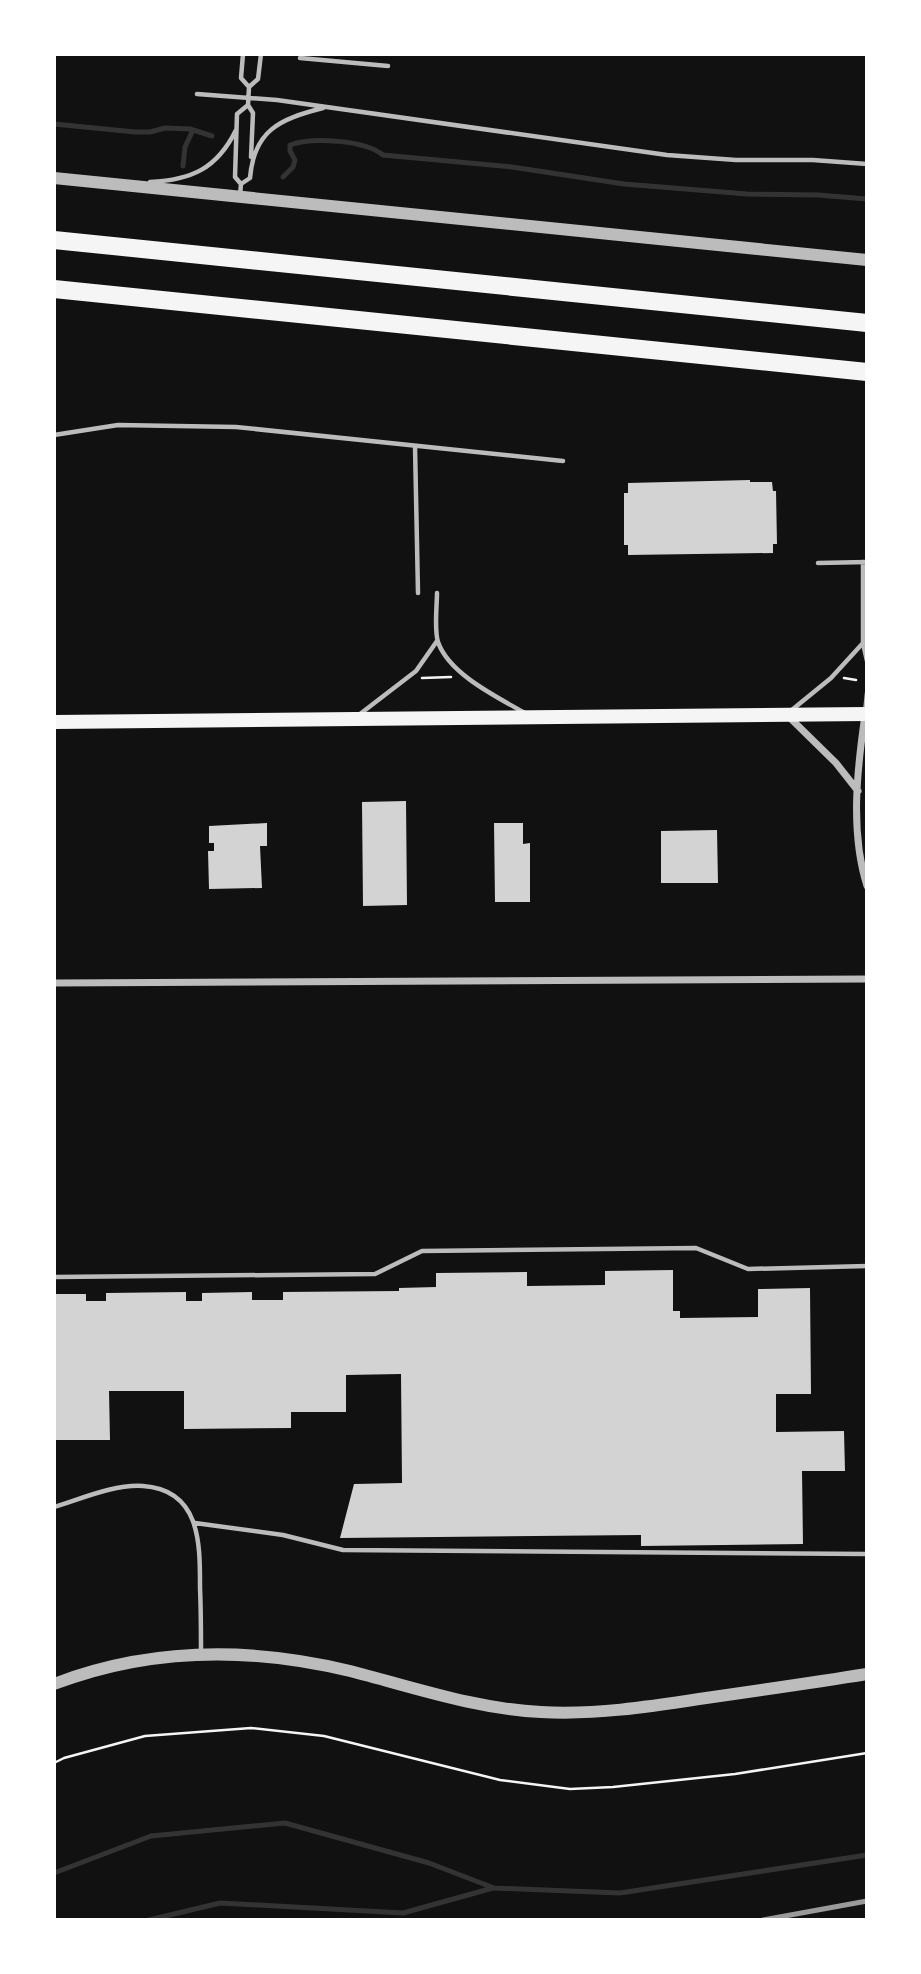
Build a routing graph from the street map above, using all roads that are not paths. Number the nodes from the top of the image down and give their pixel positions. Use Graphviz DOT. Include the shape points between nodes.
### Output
graph roads {
  1 [pos="243,54"];
  2 [pos="261,54"];
  3 [pos="300,58"];
  4 [pos="388,66"];
  5 [pos="249,87"];
  6 [pos="197,94"];
  7 [pos="249,98"];
  8 [pos="248,105"];
  9 [pos="327,107"];
  10 [pos="236,130"];
  11 [pos="251,158"];
  12 [pos="867,164"];
  13 [pos="54,178"];
  14 [pos="111,184"];
  15 [pos="240,190"];
  16 [pos="54,240"];
  17 [pos="867,260"];
  18 [pos="54,289"];
  19 [pos="135,298"];
  20 [pos="54,301"];
  21 [pos="867,323"];
  22 [pos="867,372"];
  23 [pos="54,435"];
  24 [pos="415,446"];
  25 [pos="563,461"];
  26 [pos="865,562"];
  27 [pos="818,563"];
  28 [pos="418,593"];
  29 [pos="437,593"];
  30 [pos="437,641"];
  31 [pos="863,643"];
  32 [pos="867,661"];
  33 [pos="867,693"];
  34 [pos="866,714"];
  35 [pos="786,715"];
  36 [pos="534,718"];
  37 [pos="354,719"];
  38 [pos="54,722"];
  39 [pos="858,791"];
  40 [pos="867,886"];
  41 [pos="867,979"];
  42 [pos="54,983"];
  43 [pos="867,1266"];
  44 [pos="54,1277"];
  45 [pos="54,1507"];
  46 [pos="195,1523"];
  47 [pos="867,1554"];
  48 [pos="201,1653"];
  49 [pos="867,1674"];
  50 [pos="54,1684"];
  1 -- 5 [label="lane" via="241,78"];
  2 -- 5 [label="lane" via="258,79"];
  3 -- 4 [label="lane"];
  5 -- 7 [label="lane"];
  6 -- 7 [label="lane"];
  7 -- 8 [label="lane"];
  7 -- 9 [label="lane"];
  8 -- 10 [label="lane" via="237,114"];
  8 -- 11 [label="lane" via="253,113"];
  9 -- 11 [label="lane" via="278,122"];
  9 -- 12 [label="lane" via="667,155"];
  10 -- 14 [label="lane" via="209,167 167,181"];
  10 -- 15 [label="lane" via="235,177"];
  11 -- 15 [label="lane" via="250,178"];
  13 -- 14 [label="street"];
  14 -- 15 [label="street"];
  15 -- 17 [label="street"];
  16 -- 21 [label="highway"];
  18 -- 19 [label="highway"];
  19 -- 20 [label="highway"];
  19 -- 22 [label="highway"];
  23 -- 24 [label="lane" via="118,425 236,427"];
  24 -- 25 [label="lane"];
  24 -- 28 [label="lane"];
  26 -- 27 [label="lane"];
  26 -- 31 [label="lane"];
  29 -- 30 [label="lane"];
  30 -- 36 [label="lane" via="464,676"];
  30 -- 37 [label="lane" via="415,671"];
  31 -- 32 [label="lane"];
  31 -- 35 [label="lane" via="831,678"];
  33 -- 34 [label="lane"];
  34 -- 35 [label="main road"];
  34 -- 39 [label="street"];
  35 -- 36 [label="main road"];
  35 -- 39 [label="street"];
  36 -- 37 [label="main road"];
  37 -- 38 [label="main road"];
  39 -- 40 [label="street" via="860,857"];
  41 -- 42 [label="street"];
  43 -- 44 [label="lane" via="748,1269 696,1248 485,1250 422,1251 375,1274"];
  45 -- 46 [label="lane" via="142,1485 165,1490 184,1504"];
  46 -- 47 [label="lane" via="283,1535 344,1550"];
  46 -- 48 [label="lane" via="200,1545"];
  48 -- 49 [label="street" via="311,1662 476,1703 542,1713 637,1708"];
  48 -- 50 [label="street" via="129,1662"];
}
